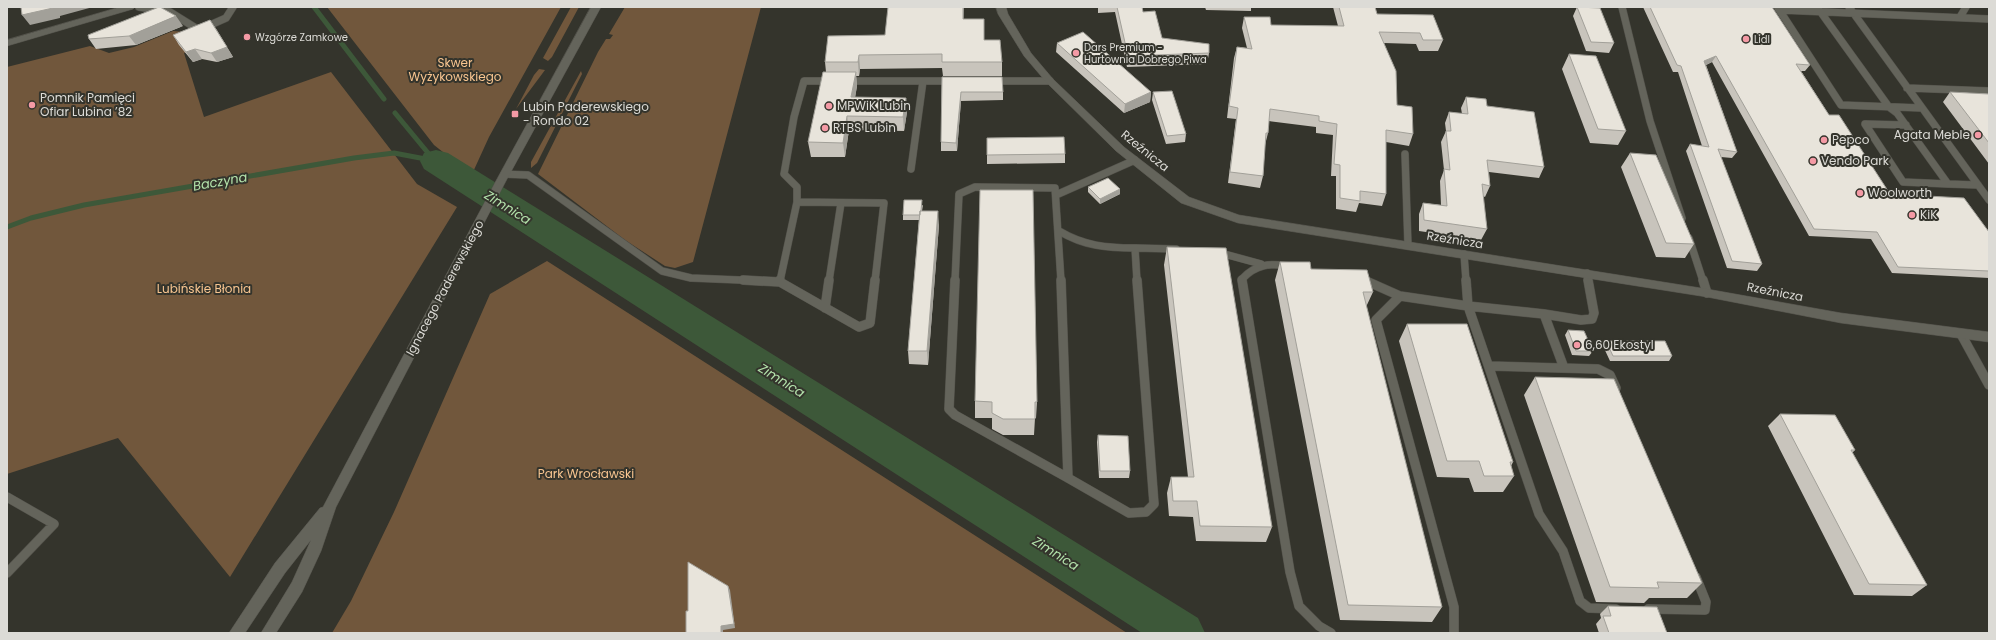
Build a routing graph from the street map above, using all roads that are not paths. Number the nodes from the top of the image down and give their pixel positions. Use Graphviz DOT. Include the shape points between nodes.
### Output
graph roads {
  1 [pos="130,7"];
  2 [pos="139,7"];
  3 [pos="233,7"];
  4 [pos="596,7"];
  5 [pos="1001,7"];
  6 [pos="1622,7"];
  7 [pos="1849,7"];
  8 [pos="1966,7"];
  9 [pos="1779,9"];
  10 [pos="1819,10"];
  11 [pos="1853,13"];
  12 [pos="1960,17"];
  13 [pos="1989,19"];
  14 [pos="7,43"];
  15 [pos="923,81"];
  16 [pos="960,81"];
  17 [pos="983,81"];
  18 [pos="1050,81"];
  19 [pos="1907,88"];
  20 [pos="1989,91"];
  21 [pos="1889,107"];
  22 [pos="1922,108"];
  23 [pos="1906,125"];
  24 [pos="1405,154"];
  25 [pos="1135,160"];
  26 [pos="911,169"];
  27 [pos="503,177"];
  28 [pos="1948,184"];
  29 [pos="1978,185"];
  30 [pos="1056,195"];
  31 [pos="1989,200"];
  32 [pos="797,202"];
  33 [pos="842,203"];
  34 [pos="1059,231"];
  35 [pos="1408,246"];
  36 [pos="1135,248"];
  37 [pos="1186,249"];
  38 [pos="1208,250"];
  39 [pos="1464,254"];
  40 [pos="1261,264"];
  41 [pos="1298,268"];
  42 [pos="1587,273"];
  43 [pos="1350,277"];
  44 [pos="780,282"];
  45 [pos="1707,293"];
  46 [pos="1400,296"];
  47 [pos="1468,306"];
  48 [pos="825,308"];
  49 [pos="1544,314"];
  50 [pos="1961,334"];
  51 [pos="1989,337"];
  52 [pos="1490,366"];
  53 [pos="1564,368"];
  54 [pos="1989,385"];
  55 [pos="1620,397"];
  56 [pos="1068,478"];
  57 [pos="7,497"];
  58 [pos="330,506"];
  59 [pos="1691,566"];
  60 [pos="7,573"];
  61 [pos="236,633"];
  62 [pos="268,633"];
  63 [pos="1331,633"];
  64 [pos="1454,633"];
  1 -- 14 [label="street"];
  2 -- 3 [label="lane" via="170,12 199,30 226,18"];
  4 -- 27 [label="street, Ignacego Paderewskiego"];
  5 -- 18 [label="street, Rzeźnicza" via="1027,54"];
  6 -- 45 [label="lane" via="1650,121"];
  7 -- 11 [label="lane"];
  8 -- 12 [label="lane"];
  9 -- 10 [label="lane"];
  9 -- 21 [label="lane" via="1841,105"];
  10 -- 11 [label="lane"];
  10 -- 21 [label="lane"];
  11 -- 12 [label="lane"];
  11 -- 19 [label="lane"];
  12 -- 13 [label="lane"];
  15 -- 16 [label="lane"];
  15 -- 26 [label="lane"];
  15 -- 32 [label="lane" via="804,81 794,117 784,174 796,187"];
  17 -- 18 [label="lane"];
  18 -- 25 [label="street, Rzeźnicza"];
  19 -- 20 [label="lane"];
  19 -- 22 [label="lane"];
  21 -- 22 [label="lane"];
  21 -- 23 [label="lane"];
  22 -- 29 [label="lane"];
  23 -- 28 [label="lane"];
  23 -- 28 [label="lane" via="1865,124 1904,182"];
  24 -- 35 [label="lane"];
  25 -- 30 [label="lane"];
  25 -- 35 [label="street, Rzeźnicza" via="1185,200 1238,219"];
  27 -- 44 [label="lane" via="528,175 662,271 691,278"];
  27 -- 58 [label="street, Ignacego Paderewskiego"];
  28 -- 29 [label="lane"];
  29 -- 31 [label="lane"];
  30 -- 34 [label="lane"];
  30 -- 56 [label="lane" via="1054,188 975,187 959,194 949,409 955,415"];
  32 -- 33 [label="lane"];
  32 -- 44 [label="lane"];
  33 -- 48 [label="lane"];
  33 -- 48 [label="lane" via="884,203 870,323 859,327"];
  34 -- 36 [label="lane" via="1091,247"];
  34 -- 56 [label="lane"];
  35 -- 39 [label="street, Rzeźnicza"];
  36 -- 37 [label="lane"];
  36 -- 56 [label="lane" via="1154,504 1146,512 1129,513"];
  38 -- 40 [label="lane"];
  39 -- 42 [label="street, Rzeźnicza"];
  39 -- 47 [label="lane"];
  40 -- 41 [label="lane"];
  40 -- 63 [label="lane" via="1249,270 1242,279 1290,572 1299,606 1319,626"];
  42 -- 45 [label="street, Rzeźnicza"];
  42 -- 49 [label="lane" via="1594,313 1592,318 1581,320"];
  43 -- 46 [label="lane"];
  44 -- 48 [label="lane"];
  45 -- 50 [label="street, Rzeźnicza" via="1841,318"];
  46 -- 47 [label="lane"];
  46 -- 64 [label="lane" via="1376,320 1454,607"];
  47 -- 49 [label="lane"];
  47 -- 52 [label="lane"];
  49 -- 53 [label="lane"];
  50 -- 51 [label="street, Rzeźnicza"];
  50 -- 54 [label="lane"];
  52 -- 53 [label="lane"];
  52 -- 59 [label="lane" via="1539,514 1563,551 1580,601 1589,608 1705,610 1706,602"];
  53 -- 55 [label="lane" via="1598,369 1610,375"];
  57 -- 60 [label="lane" via="54,524"];
  58 -- 61 [label="street, Ignacego Paderewskiego" via="280,568"];
  58 -- 62 [label="street, Ignacego Paderewskiego" via="314,551 297,587"];
}
